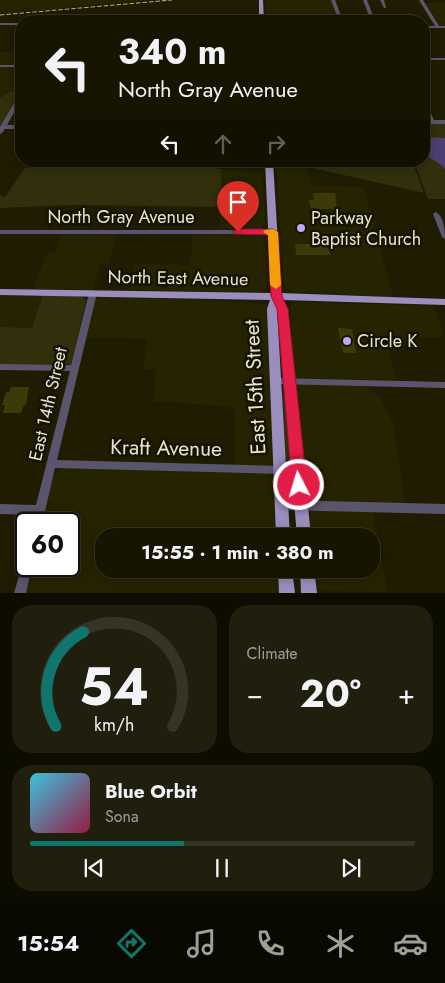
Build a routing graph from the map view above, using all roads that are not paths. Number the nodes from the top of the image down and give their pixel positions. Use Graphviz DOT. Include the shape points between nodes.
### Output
graph roads {
  1 [pos="261,0"];
  2 [pos="333,0"];
  3 [pos="365,0"];
  4 [pos="382,0"];
  5 [pos="421,0"];
  6 [pos="385,6"];
  7 [pos="262,15"];
  8 [pos="339,15"];
  9 [pos="371,15"];
  10 [pos="0,24"];
  11 [pos="15,24"];
  12 [pos="442,27"];
  13 [pos="445,32"];
  14 [pos="430,59"];
  15 [pos="445,59"];
  16 [pos="0,66"];
  17 [pos="15,66"];
  18 [pos="15,107"];
  19 [pos="430,118"];
  20 [pos="432,122"];
  21 [pos="445,122"];
  22 [pos="15,128"];
  23 [pos="2,130"];
  24 [pos="269,167"];
  25 [pos="436,214"];
  26 [pos="0,232"];
  27 [pos="273,232"];
  28 [pos="445,237"];
  29 [pos="0,292"];
  30 [pos="93,293"];
  31 [pos="276,296"];
  32 [pos="445,302"];
  33 [pos="0,367"];
  34 [pos="74,368"];
  35 [pos="282,381"];
  36 [pos="445,384"];
  37 [pos="297,457"];
  38 [pos="52,464"];
  39 [pos="280,470"];
  40 [pos="299,485"];
  41 [pos="282,505"];
  42 [pos="301,506"];
  43 [pos="0,509"];
  44 [pos="445,509"];
  45 [pos="40,510"];
  46 [pos="283,528"];
  47 [pos="303,528"];
  48 [pos="24,577"];
  49 [pos="286,578"];
  50 [pos="308,578"];
  51 [pos="20,593"];
  52 [pos="287,593"];
  53 [pos="309,593"];
  1 -- 7 [label="main road"];
  2 -- 8 [label="street"];
  3 -- 9 [label="street"];
  4 -- 6 [label="street"];
  5 -- 12 [label="street"];
  10 -- 11 [label="street"];
  12 -- 13 [label="street"];
  14 -- 15 [label="street"];
  16 -- 17 [label="street"];
  18 -- 23 [label="street"];
  19 -- 20 [label="street"];
  20 -- 21 [label="street"];
  22 -- 23 [label="street"];
  24 -- 27 [label="main road, East 15th Street"];
  25 -- 28 [label="street"];
  26 -- 27 [label="street, North Gray Avenue"];
  27 -- 31 [label="main road, East 15th Street"];
  29 -- 30 [label="main road, North East Avenue"];
  30 -- 31 [label="main road, North East Avenue"];
  30 -- 34 [label="street, East 14th Street"];
  31 -- 32 [label="main road, North East Avenue"];
  31 -- 35 [label="main road, East 15th Street" via="272,308"];
  33 -- 34 [label="street"];
  34 -- 38 [label="street, East 14th Street"];
  35 -- 36 [label="street"];
  35 -- 37 [label="main road, East 15th Street"];
  35 -- 39 [label="main road, East 15th Street"];
  37 -- 39 [label="main road" via="290,467"];
  37 -- 40 [label="main road, East 15th Street"];
  38 -- 39 [label="street, Kraft Avenue"];
  38 -- 45 [label="street, East 14th Street"];
  39 -- 40 [label="main road" via="288,472"];
  39 -- 41 [label="main road, East 15th Street"];
  40 -- 42 [label="main road, East 15th Street"];
  41 -- 42 [label="street"];
  41 -- 46 [label="main road, East 15th Street"];
  42 -- 44 [label="street"];
  42 -- 47 [label="main road, East 15th Street"];
  43 -- 45 [label="street"];
  48 -- 51 [label="street"];
  49 -- 52 [label="main road"];
  50 -- 53 [label="main road"];
}
